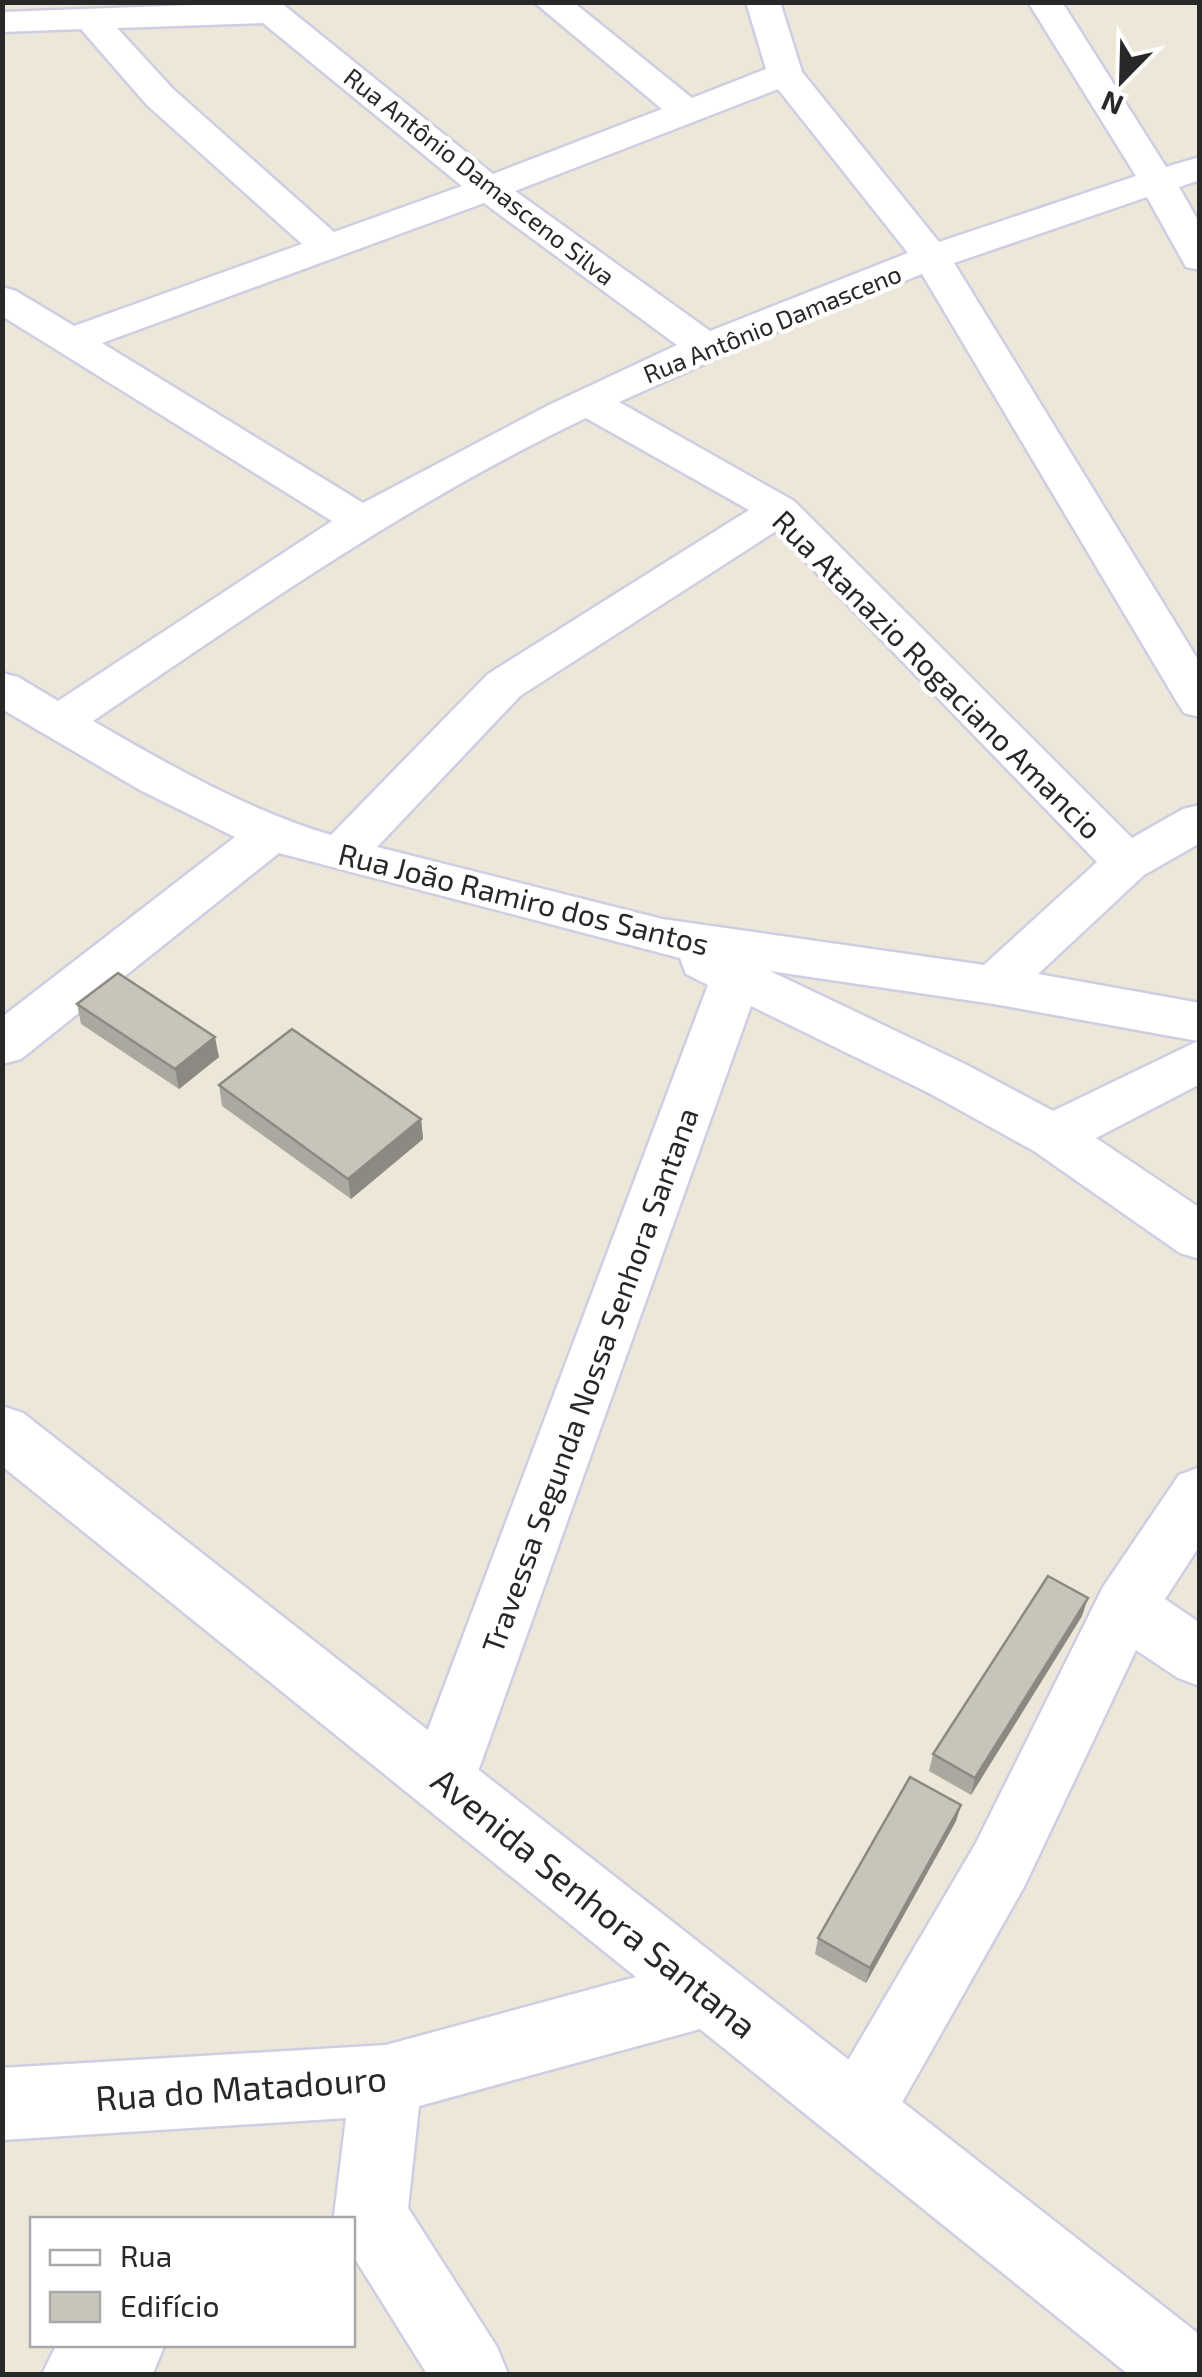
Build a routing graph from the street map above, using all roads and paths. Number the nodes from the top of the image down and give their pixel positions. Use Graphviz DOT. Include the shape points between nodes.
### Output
graph roads {
  1 [pos="551,2"];
  2 [pos="762,2"];
  3 [pos="1045,2"];
  4 [pos="265,7"];
  5 [pos="90,19"];
  6 [pos="2,22"];
  7 [pos="784,74"];
  8 [pos="684,110"];
  9 [pos="1200,168"];
  10 [pos="1157,181"];
  11 [pos="488,189"];
  12 [pos="328,246"];
  13 [pos="932,258"];
  14 [pos="1200,259"];
  15 [pos="2,299"];
  16 [pos="68,342"];
  17 [pos="704,346"];
  18 [pos="588,402"];
  19 [pos="779,510"];
  20 [pos="362,521"];
  21 [pos="2,688"];
  22 [pos="1200,702"];
  23 [pos="59,722"];
  24 [pos="1200,822"];
  25 [pos="271,834"];
  26 [pos="341,855"];
  27 [pos="1126,863"];
  28 [pos="662,937"];
  29 [pos="735,980"];
  30 [pos="994,985"];
  31 [pos="1200,1022"];
  32 [pos="2,1045"];
  33 [pos="1200,1060"];
  34 [pos="1054,1136"];
  35 [pos="1200,1237"];
  36 [pos="2,1431"];
  37 [pos="1200,1493"];
  38 [pos="1125,1606"];
  39 [pos="1200,1658"];
  40 [pos="442,1780"];
  41 [pos="708,1992"];
  42 [pos="386,2080"];
  43 [pos="2,2104"];
  44 [pos="858,2112"];
  45 [pos="362,2219"];
  46 [pos="122,2347"];
  47 [pos="80,2374"];
  48 [pos="470,2374"];
  49 [pos="1188,2374"];
  1 -- 8 [label="street"];
  2 -- 7 [label="street"];
  3 -- 10 [label="street"];
  4 -- 5 [label="street"];
  4 -- 11 [label="street, Rua Antônio Damasceno Silva"];
  5 -- 6 [label="street"];
  5 -- 12 [label="street" via="160,96"];
  7 -- 8 [label="street"];
  7 -- 13 [label="street"];
  8 -- 11 [label="street"];
  9 -- 10 [label="street, Rua Antônio Damasceno"];
  10 -- 13 [label="street, Rua Antônio Damasceno"];
  10 -- 14 [label="street"];
  11 -- 12 [label="street"];
  11 -- 17 [label="street, Rua Antônio Damasceno Silva"];
  12 -- 16 [label="street"];
  13 -- 17 [label="street, Rua Antônio Damasceno"];
  13 -- 22 [label="street"];
  15 -- 16 [label="street"];
  16 -- 20 [label="street"];
  17 -- 18 [label="street, Rua Antônio Damasceno"];
  18 -- 19 [label="street, Rua Atanazio Rogaciano Amancio"];
  18 -- 20 [label="street, Rua Antônio Damasceno"];
  19 -- 26 [label="street" via="504,685"];
  19 -- 27 [label="street, Rua Atanazio Rogaciano Amancio"];
  20 -- 23 [label="street, Rua Antônio Damasceno"];
  21 -- 23 [label="street, Rua João Ramiro dos Santos"];
  23 -- 25 [label="street, Rua João Ramiro dos Santos"];
  24 -- 27 [label="street"];
  25 -- 26 [label="street, Rua João Ramiro dos Santos"];
  25 -- 32 [label="street"];
  26 -- 28 [label="street, Rua João Ramiro dos Santos"];
  27 -- 30 [label="street"];
  28 -- 29 [label="street"];
  28 -- 30 [label="street, Rua João Ramiro dos Santos"];
  29 -- 34 [label="street"];
  29 -- 40 [label="street, Travessa Segunda Nossa Senhora Santana"];
  30 -- 31 [label="street, Rua João Ramiro dos Santos"];
  33 -- 34 [label="street"];
  34 -- 35 [label="street"];
  36 -- 40 [label="street, Avenida Senhora Santana"];
  37 -- 38 [label="street"];
  38 -- 39 [label="street"];
  38 -- 44 [label="street" via="1000,1865"];
  40 -- 41 [label="street, Avenida Senhora Santana"];
  41 -- 42 [label="street, Rua do Matadouro"];
  41 -- 44 [label="street, Avenida Senhora Santana"];
  42 -- 43 [label="street, Rua do Matadouro"];
  42 -- 45 [label="street"];
  44 -- 49 [label="street, Avenida Senhora Santana"];
  45 -- 48 [label="street"];
  46 -- 47 [label="street"];
}
